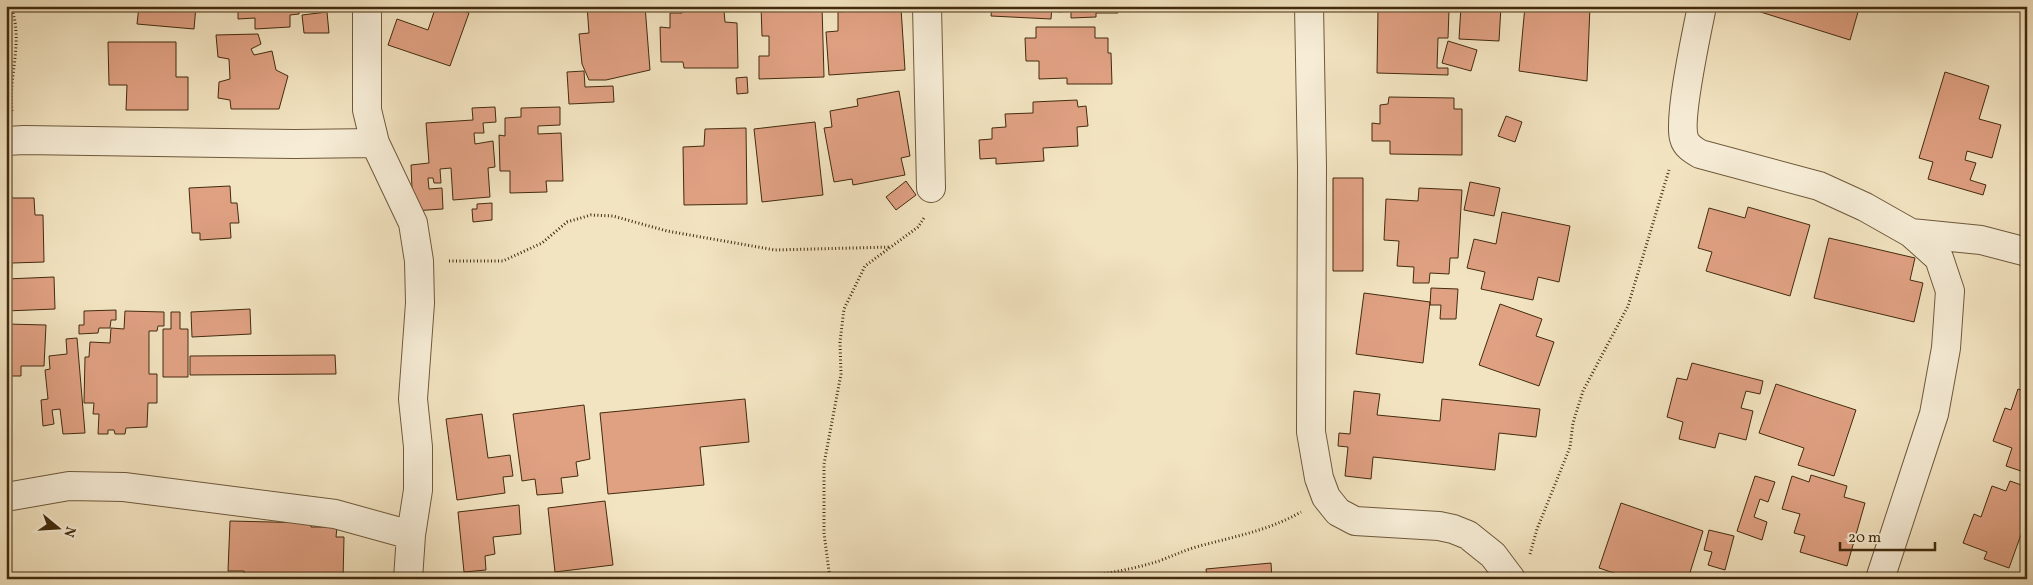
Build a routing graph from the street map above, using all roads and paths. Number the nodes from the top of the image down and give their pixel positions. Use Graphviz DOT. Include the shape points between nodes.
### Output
graph roads {
  1 [pos="12,6"];
  2 [pos="367,6"];
  3 [pos="926,6"];
  4 [pos="1309,6"];
  5 [pos="1702,6"];
  6 [pos="1683,137"];
  7 [pos="15,140"];
  8 [pos="376,143"];
  9 [pos="930,188"];
  10 [pos="1911,233"];
  11 [pos="891,247"];
  12 [pos="2027,252"];
  13 [pos="419,261"];
  14 [pos="6,497"];
  15 [pos="1326,497"];
  16 [pos="411,535"];
  17 [pos="1519,570"];
  18 [pos="408,579"];
  19 [pos="830,579"];
  20 [pos="1073,579"];
  21 [pos="1880,579"];
  1 -- 7 [label="path" via="18,40 11,90"];
  2 -- 8 [label="street" via="367,110"];
  3 -- 9 [label="street"];
  4 -- 15 [label="street" via="1312,432 1319,478"];
  5 -- 6 [label="street" via="1684,111"];
  6 -- 10 [label="street" via="1688,147 1700,154 1819,186"];
  6 -- 17 [label="path" via="1666,175 1628,306 1582,391 1570,448"];
  7 -- 8 [label="street"];
  8 -- 13 [label="street" via="413,224"];
  9 -- 11 [label="path" via="930,208 918,227"];
  10 -- 12 [label="street" via="1980,240"];
  10 -- 21 [label="street" via="1939,258 1950,291 1946,348 1934,414"];
  11 -- 13 [label="path" via="775,250 667,231 613,216 591,215 567,222 542,243 503,261"];
  11 -- 19 [label="path" via="865,266 844,309 841,374 824,464 824,533"];
  13 -- 16 [label="street" via="420,303 413,399 418,490"];
  14 -- 16 [label="street" via="69,486 124,487 336,514"];
  15 -- 17 [label="street" via="1338,512 1355,521 1439,526 1468,535"];
  15 -- 20 [label="path" via="1286,521 1252,533 1119,572"];
  16 -- 18 [label="street"];
}
